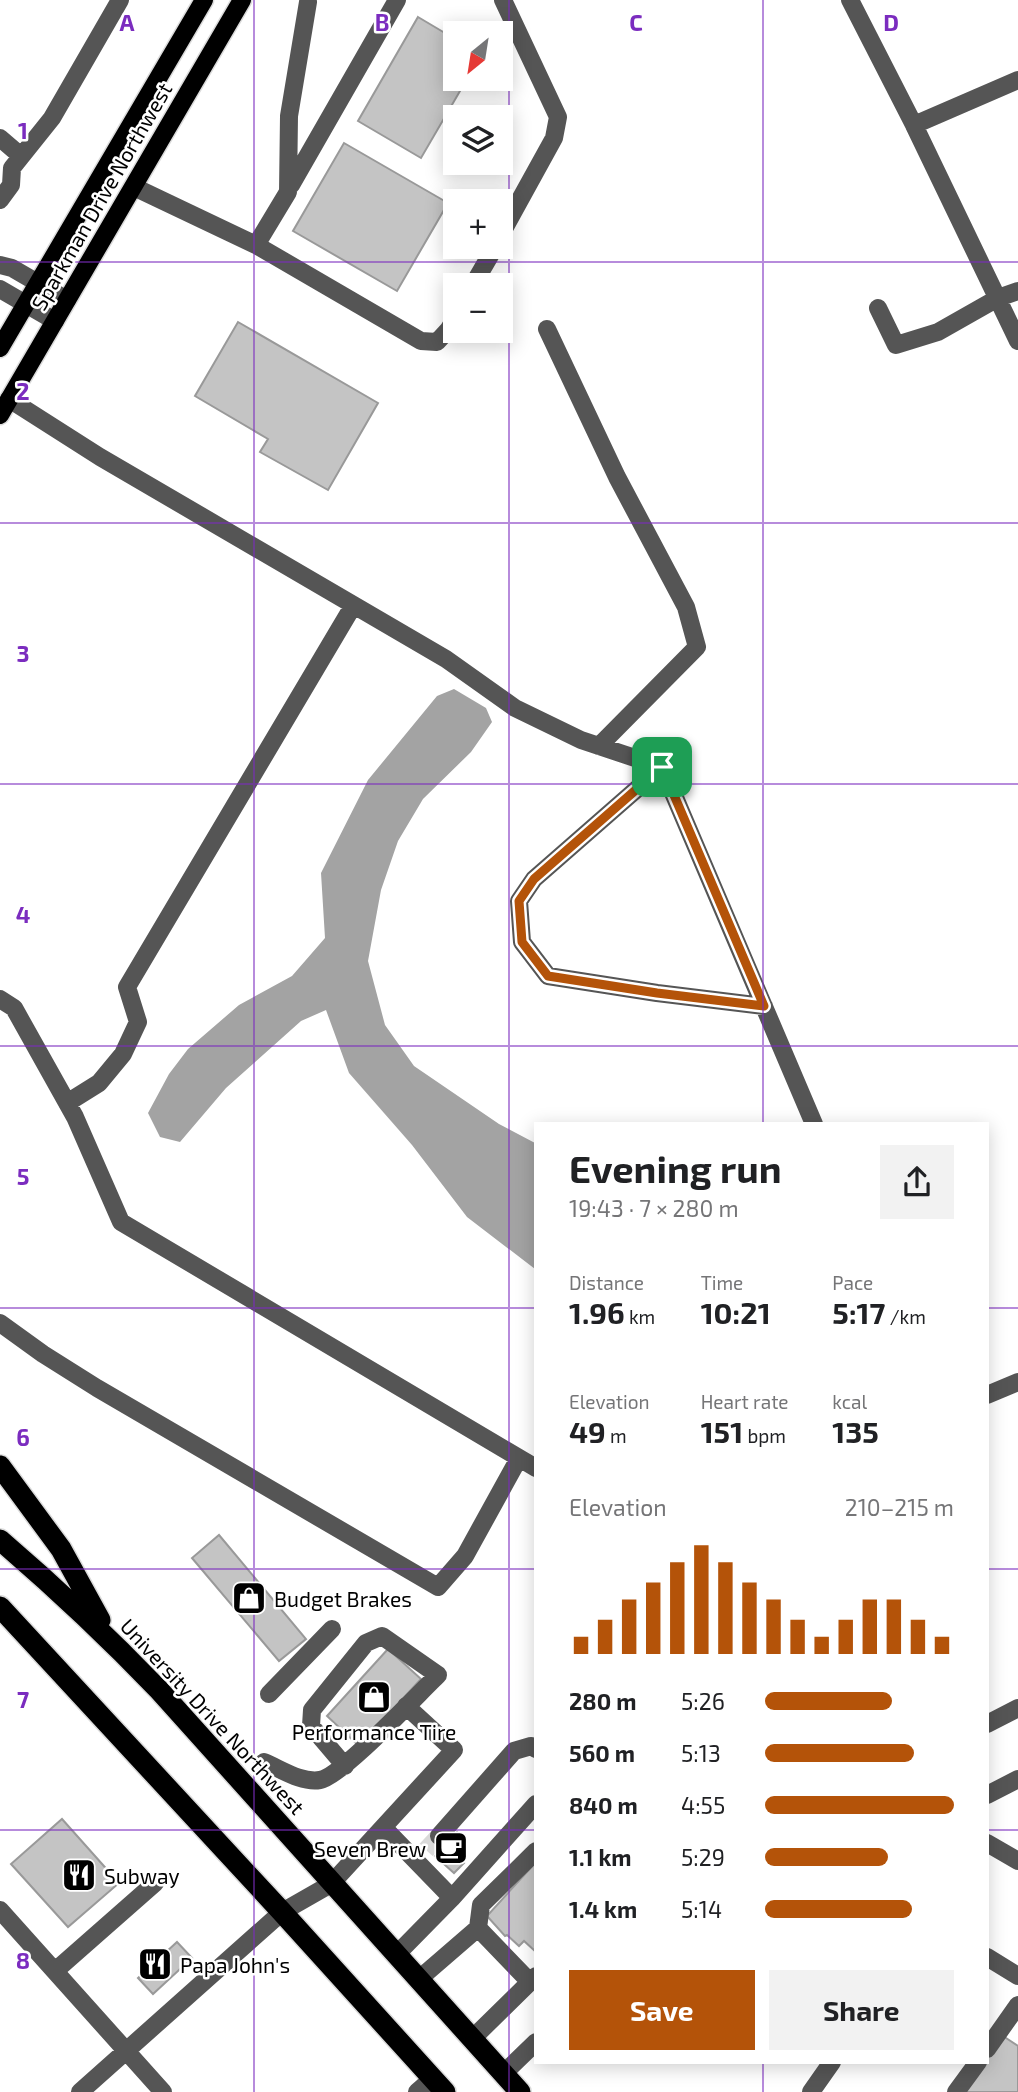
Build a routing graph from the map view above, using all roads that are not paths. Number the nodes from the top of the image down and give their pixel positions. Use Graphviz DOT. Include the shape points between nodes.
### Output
graph roads {
  1 [pos="120,0"];
  2 [pos="204,0"];
  3 [pos="242,0"];
  4 [pos="397,0"];
  5 [pos="503,0"];
  6 [pos="850,0"];
  7 [pos="307,1"];
  8 [pos="1018,79"];
  9 [pos="914,125"];
  10 [pos="0,138"];
  11 [pos="11,165"];
  12 [pos="134,187"];
  13 [pos="288,192"];
  14 [pos="1,203"];
  15 [pos="513,212"];
  16 [pos="256,245"];
  17 [pos="0,248"];
  18 [pos="6,267"];
  19 [pos="38,284"];
  20 [pos="0,289"];
  21 [pos="1018,291"];
  22 [pos="998,298"];
  23 [pos="67,300"];
  24 [pos="26,304"];
  25 [pos="878,308"];
  26 [pos="55,321"];
  27 [pos="547,329"];
  28 [pos="443,336"];
  29 [pos="1018,341"];
  30 [pos="0,348"];
  31 [pos="9,399"];
  32 [pos="0,415"];
  33 [pos="353,606"];
  34 [pos="599,746"];
  35 [pos="662,767"];
  36 [pos="0,999"];
  37 [pos="764,1006"];
  38 [pos="67,1103"];
  39 [pos="813,1122"];
  40 [pos="0,1324"];
  41 [pos="1018,1382"];
  42 [pos="989,1394"];
  43 [pos="519,1458"];
  44 [pos="0,1466"];
  45 [pos="534,1467"];
  46 [pos="0,1540"];
  47 [pos="0,1607"];
  48 [pos="332,1629"];
  49 [pos="109,1638"];
  50 [pos="269,1694"];
  51 [pos="405,1706"];
  52 [pos="1018,1708"];
  53 [pos="989,1723"];
  54 [pos="534,1748"];
  55 [pos="264,1762"];
  56 [pos="345,1766"];
  57 [pos="1018,1779"];
  58 [pos="989,1794"];
  59 [pos="534,1806"];
  60 [pos="384,1828"];
  61 [pos="439,1836"];
  62 [pos="1018,1841"];
  63 [pos="994,1847"];
  64 [pos="534,1853"];
  65 [pos="1018,1861"];
  66 [pos="155,1883"];
  67 [pos="331,1884"];
  68 [pos="452,1898"];
  69 [pos="0,1910"];
  70 [pos="282,1912"];
  71 [pos="478,1928"];
  72 [pos="397,1954"];
  73 [pos="989,1958"];
  74 [pos="55,1971"];
  75 [pos="1018,1976"];
  76 [pos="419,1979"];
  77 [pos="533,1979"];
  78 [pos="1018,2005"];
  79 [pos="473,2038"];
  80 [pos="534,2044"];
  81 [pos="989,2046"];
  82 [pos="127,2050"];
  83 [pos="831,2064"];
  84 [pos="977,2064"];
  85 [pos="504,2073"];
  86 [pos="432,2087"];
  87 [pos="80,2092"];
  88 [pos="163,2092"];
  89 [pos="520,2092"];
  90 [pos="811,2092"];
  91 [pos="956,2092"];
  1 -- 11 [label="street" via="52,118"];
  2 -- 19 [label="main road, Sparkman Drive Northwest"];
  3 -- 12 [label="main road, Sparkman Drive Northwest"];
  4 -- 13 [label="street"];
  5 -- 15 [label="street" via="558,117 554,138"];
  6 -- 9 [label="street"];
  7 -- 13 [label="street" via="289,116"];
  8 -- 9 [label="street"];
  9 -- 22 [label="street"];
  10 -- 11 [label="street"];
  11 -- 14 [label="street" via="10,185"];
  12 -- 16 [label="street"];
  12 -- 23 [label="main road, Sparkman Drive Northwest"];
  13 -- 16 [label="street"];
  16 -- 28 [label="street" via="421,341 437,342"];
  17 -- 18 [label="street"];
  18 -- 19 [label="street"];
  19 -- 23 [label="street"];
  19 -- 24 [label="main road, Sparkman Drive Northwest"];
  20 -- 24 [label="street"];
  21 -- 22 [label="street"];
  22 -- 25 [label="street" via="938,332 896,345"];
  22 -- 29 [label="street"];
  23 -- 26 [label="main road, Sparkman Drive Northwest"];
  24 -- 26 [label="street"];
  24 -- 30 [label="main road, Sparkman Drive Northwest"];
  26 -- 31 [label="main road, Sparkman Drive Northwest"];
  27 -- 34 [label="street" via="617,477 686,607 697,647"];
  31 -- 32 [label="main road, Sparkman Drive Northwest"];
  31 -- 33 [label="street"];
  33 -- 34 [label="street" via="446,659 515,708"];
  33 -- 38 [label="street" via="127,987 138,1022 123,1054 99,1083"];
  34 -- 35 [label="street"];
  35 -- 37 [label="street"];
  35 -- 37 [label="street" via="534,879 519,901 522,942 548,976"];
  36 -- 38 [label="street" via="14,1008"];
  37 -- 39 [label="street"];
  38 -- 43 [label="street" via="121,1222"];
  40 -- 43 [label="street" via="97,1388 438,1587 465,1556"];
  41 -- 42 [label="street"];
  43 -- 45 [label="street"];
  44 -- 49 [label="highway" via="61,1549"];
  46 -- 49 [label="highway, University Drive Northwest"];
  47 -- 70 [label="highway"];
  48 -- 50 [label="street"];
  49 -- 67 [label="highway, University Drive Northwest"];
  51 -- 56 [label="street"];
  51 -- 56 [label="street" via="438,1675 382,1636 366,1643 312,1710 310,1726"];
  51 -- 60 [label="street" via="454,1750"];
  52 -- 53 [label="street"];
  54 -- 61 [label="street" via="514,1751"];
  55 -- 56 [label="street" via="298,1778 321,1780"];
  57 -- 58 [label="street"];
  59 -- 68 [label="street"];
  60 -- 67 [label="street"];
  60 -- 68 [label="street" via="421,1855"];
  62 -- 63 [label="street"];
  63 -- 65 [label="street"];
  64 -- 71 [label="street" via="481,1905"];
  66 -- 74 [label="street"];
  67 -- 70 [label="street"];
  67 -- 72 [label="highway, University Drive Northwest"];
  68 -- 72 [label="street"];
  69 -- 74 [label="street"];
  70 -- 82 [label="street"];
  70 -- 86 [label="highway"];
  71 -- 76 [label="street"];
  71 -- 77 [label="street"];
  72 -- 76 [label="highway, University Drive Northwest"];
  73 -- 75 [label="street"];
  74 -- 82 [label="street"];
  76 -- 79 [label="highway, University Drive Northwest"];
  77 -- 79 [label="street"];
  78 -- 81 [label="street"];
  79 -- 85 [label="highway, University Drive Northwest"];
  80 -- 85 [label="street"];
  82 -- 87 [label="street"];
  82 -- 88 [label="street"];
  83 -- 90 [label="street"];
  84 -- 91 [label="street"];
  85 -- 89 [label="highway, University Drive Northwest"];
}
